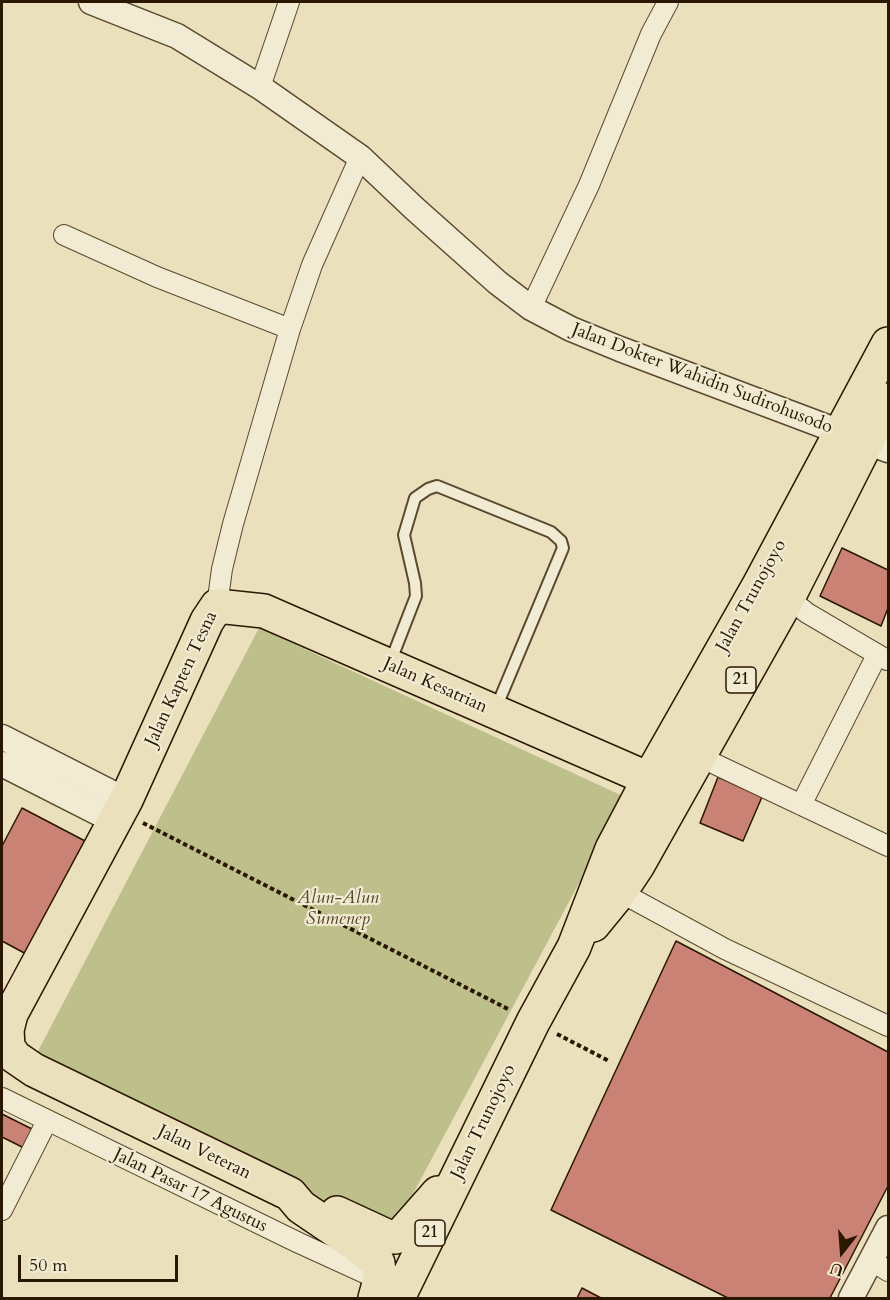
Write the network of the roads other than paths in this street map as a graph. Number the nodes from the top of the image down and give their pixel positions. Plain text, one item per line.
1 (91, 2) edge
2 (289, 2) edge
3 (668, 2) edge
4 (260, 87) junction
5 (360, 157) junction
6 (64, 235) dead end
7 (531, 308) junction
8 (290, 329) junction
9 (888, 344) edge
10 (888, 400) edge
11 (866, 442) edge
12 (788, 598) junction
13 (217, 606) junction
14 (883, 658) edge
15 (389, 666) junction
16 (495, 712) junction
17 (2, 737) edge
18 (698, 756) junction
19 (2, 764) edge
20 (649, 779) junction
21 (801, 804) junction
22 (120, 810) junction
23 (888, 846) edge
24 (620, 892) junction
25 (574, 947) junction
26 (888, 1026) edge
27 (5, 1053) edge
28 (2, 1098) edge
29 (47, 1121) junction
30 (462, 1167) junction
31 (290, 1194) junction
32 (2, 1210) edge
33 (888, 1228) edge
34 (880, 1265) edge
35 (384, 1292) edge
36 (851, 1299) edge

1 - 4 street, Jalan Dokter Wahidin Sudirohusodo
2 - 4 street
3 - 7 street
4 - 5 street, Jalan Dokter Wahidin Sudirohusodo
5 - 7 street, Jalan Dokter Wahidin Sudirohusodo
5 - 8 street, Jalan Kapten Tesna
6 - 8 street
7 - 11 street, Jalan Dokter Wahidin Sudirohusodo
8 - 13 street, Jalan Kapten Tesna
9 - 11 highway, Jalan Trunojoyo / 21
10 - 11 highway, Jalan Trunojoyo / 21
11 - 12 highway, Jalan Trunojoyo / 21
11 - 20 highway, Jalan Trunojoyo / 21
12 - 14 street
12 - 18 highway, Jalan Trunojoyo / 21
13 - 15 highway, Jalan Kesatrian
13 - 22 highway, Jalan Kapten Tesna
14 - 21 street
15 - 16 highway, Jalan Kesatrian
15 - 16 lane
16 - 20 highway, Jalan Kesatrian
17 - 22 street
18 - 21 street
18 - 24 highway, Jalan Trunojoyo / 21
19 - 22 street
20 - 25 highway, Jalan Trunojoyo / 21
21 - 23 street
22 - 27 highway, Jalan Kapten Tesna
24 - 25 highway, Jalan Trunojoyo / 21
24 - 26 street
25 - 30 highway, Jalan Trunojoyo / 21
27 - 31 highway, Jalan Veteran
28 - 29 street, Jalan Pasar 17 Agustus
29 - 32 street
29 - 35 street, Jalan Pasar 17 Agustus
30 - 31 highway
30 - 35 highway, Jalan Trunojoyo / 21
31 - 35 highway, Jalan Veteran
33 - 34 street
34 - 36 street

